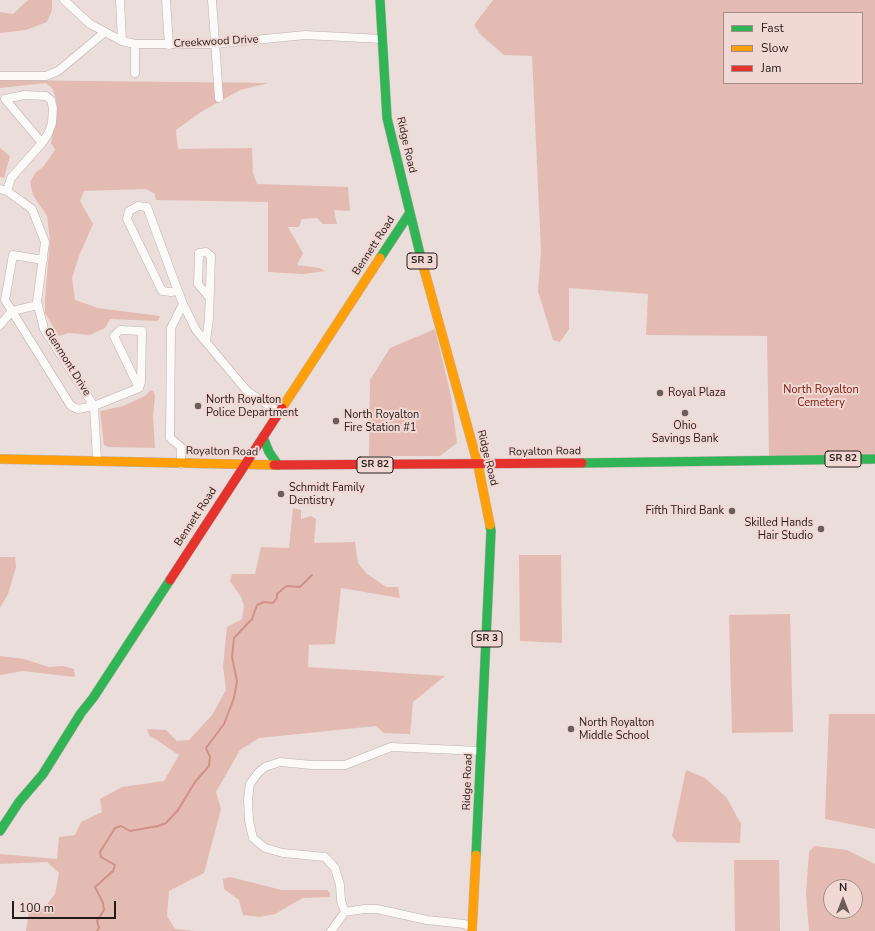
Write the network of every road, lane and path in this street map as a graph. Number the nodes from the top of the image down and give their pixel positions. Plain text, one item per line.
1 (64, 0) edge
2 (120, 0) edge
3 (166, 0) edge
4 (212, 0) edge
5 (380, 0) edge
6 (105, 32) junction
7 (382, 39) junction
8 (122, 41) junction
9 (135, 44) junction
10 (214, 44) junction
11 (169, 45) junction
12 (135, 73) dead end
13 (0, 76) edge
14 (219, 98) dead end
15 (42, 143) junction
16 (4, 190) edge
17 (409, 214) junction
18 (42, 260) junction
19 (178, 291) junction
20 (209, 297) junction
21 (38, 304) junction
22 (183, 304) junction
23 (12, 311) junction
24 (0, 325) edge
25 (206, 341) junction
26 (139, 388) junction
27 (94, 406) junction
28 (280, 413) junction
29 (264, 437) junction
30 (0, 459) edge
31 (875, 459) edge
32 (97, 460) junction
33 (181, 464) junction
34 (244, 465) junction
35 (278, 465) junction
36 (478, 466) junction
37 (481, 751) junction
38 (0, 831) edge
39 (345, 912) junction
40 (472, 929) edge
41 (331, 931) edge

1 - 6 street, Creekwood Drive
2 - 8 street
3 - 11 street
4 - 10 street
5 - 7 main road, Ridge Road / SR 3
6 - 8 street, Creekwood Drive
6 - 13 street
7 - 10 street, Creekwood Drive
7 - 17 main road, Ridge Road / SR 3
8 - 9 street, Creekwood Drive
9 - 11 street, Creekwood Drive
9 - 12 street
10 - 11 street, Creekwood Drive
10 - 14 street
15 - 15 street
15 - 16 street
16 - 18 street, Glenmont Drive
17 - 28 main road, Bennett Road
17 - 36 main road, Ridge Road / SR 3
18 - 21 street, Glenmont Drive
18 - 23 street
19 - 19 street
19 - 22 street
20 - 20 street
20 - 25 street
21 - 23 street
21 - 27 street, Glenmont Drive
22 - 25 street
22 - 33 street
23 - 24 street
23 - 27 street
25 - 28 street
26 - 26 street
26 - 27 street
27 - 32 street, Glenmont Drive
28 - 29 main road, Bennett Road
29 - 34 main road, Bennett Road
29 - 35 main road
30 - 32 main road, Royalton Road / SR 82
31 - 36 main road, Royalton Road / SR 82
32 - 33 main road, Royalton Road / SR 82
33 - 34 main road, Royalton Road / SR 82
34 - 35 main road, Royalton Road / SR 82
34 - 38 main road, Bennett Road
35 - 36 main road, Royalton Road / SR 82
36 - 37 main road, Ridge Road / SR 3
37 - 39 street
37 - 40 main road, Ridge Road / SR 3
39 - 40 street
39 - 41 street

